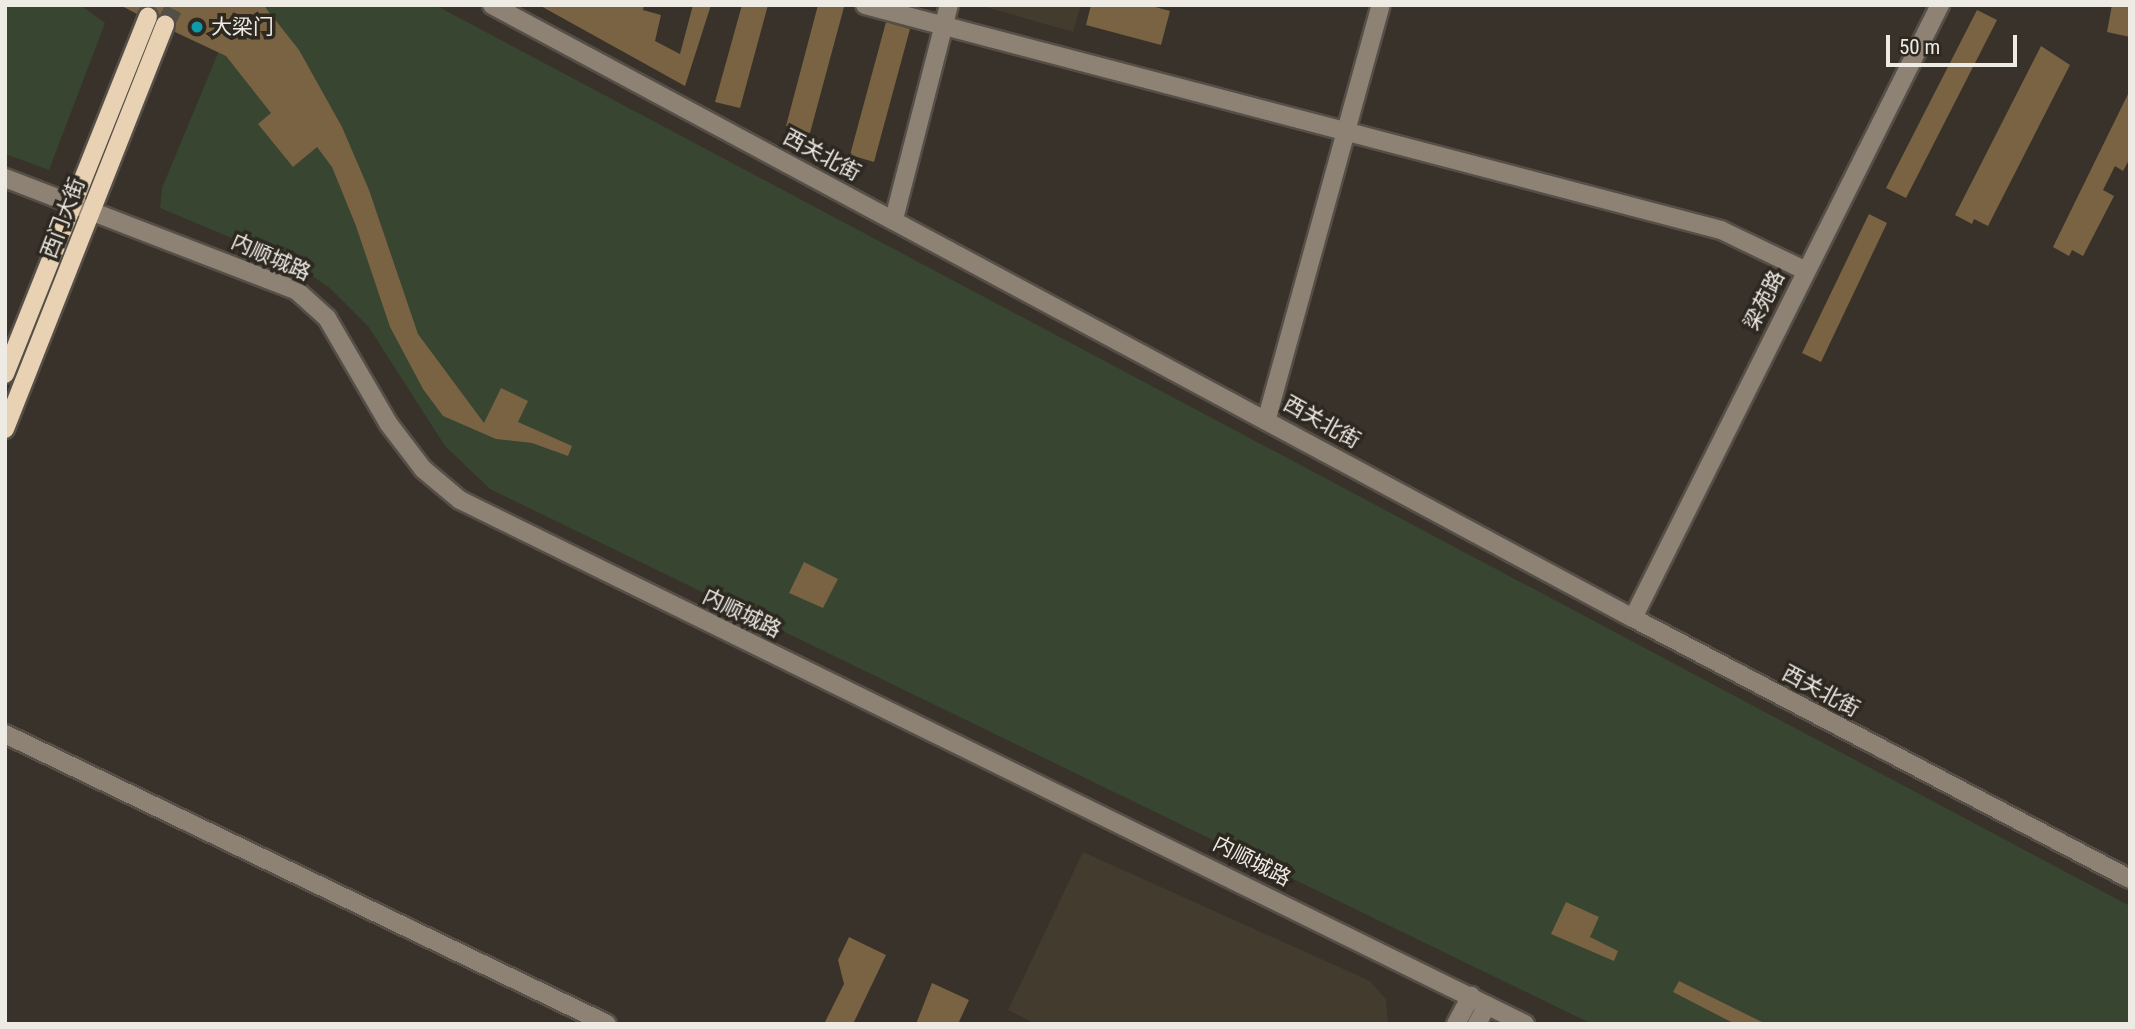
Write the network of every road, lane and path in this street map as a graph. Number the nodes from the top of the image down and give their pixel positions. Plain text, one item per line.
1 (492, 5) edge
2 (865, 5) edge
3 (949, 5) edge
4 (1381, 5) edge
5 (1940, 5) edge
6 (148, 17) tunnel mouth
7 (165, 25) tunnel mouth
8 (943, 27) junction
9 (1346, 130) junction
10 (5, 178) edge
11 (72, 203) junction
12 (90, 210) junction
13 (894, 219) junction
14 (1804, 270) junction
15 (5, 374) edge
16 (1267, 418) junction
17 (5, 429) edge
18 (1633, 618) junction
19 (5, 734) edge
20 (2130, 879) edge
21 (1479, 1001) junction
22 (607, 1024) edge
23 (1456, 1024) edge
24 (1477, 1024) edge
25 (1525, 1024) edge

1 - 13 street, 西关北街
2 - 8 street
3 - 8 street
4 - 9 street
5 - 14 street, 梁苑路
6 - 11 main road, 西门大街
7 - 12 main road, 西门大街
8 - 9 street
8 - 13 street
9 - 14 street
9 - 16 street
10 - 11 street, 内顺城路
11 - 12 street, 内顺城路
11 - 15 main road, 西门大街
12 - 17 main road, 西门大街
12 - 21 street, 内顺城路
13 - 16 street, 西关北街
14 - 18 street, 梁苑路
16 - 18 street, 西关北街
18 - 20 street, 西关北街
19 - 22 street
21 - 23 street
21 - 24 street
21 - 25 street, 内顺城路

